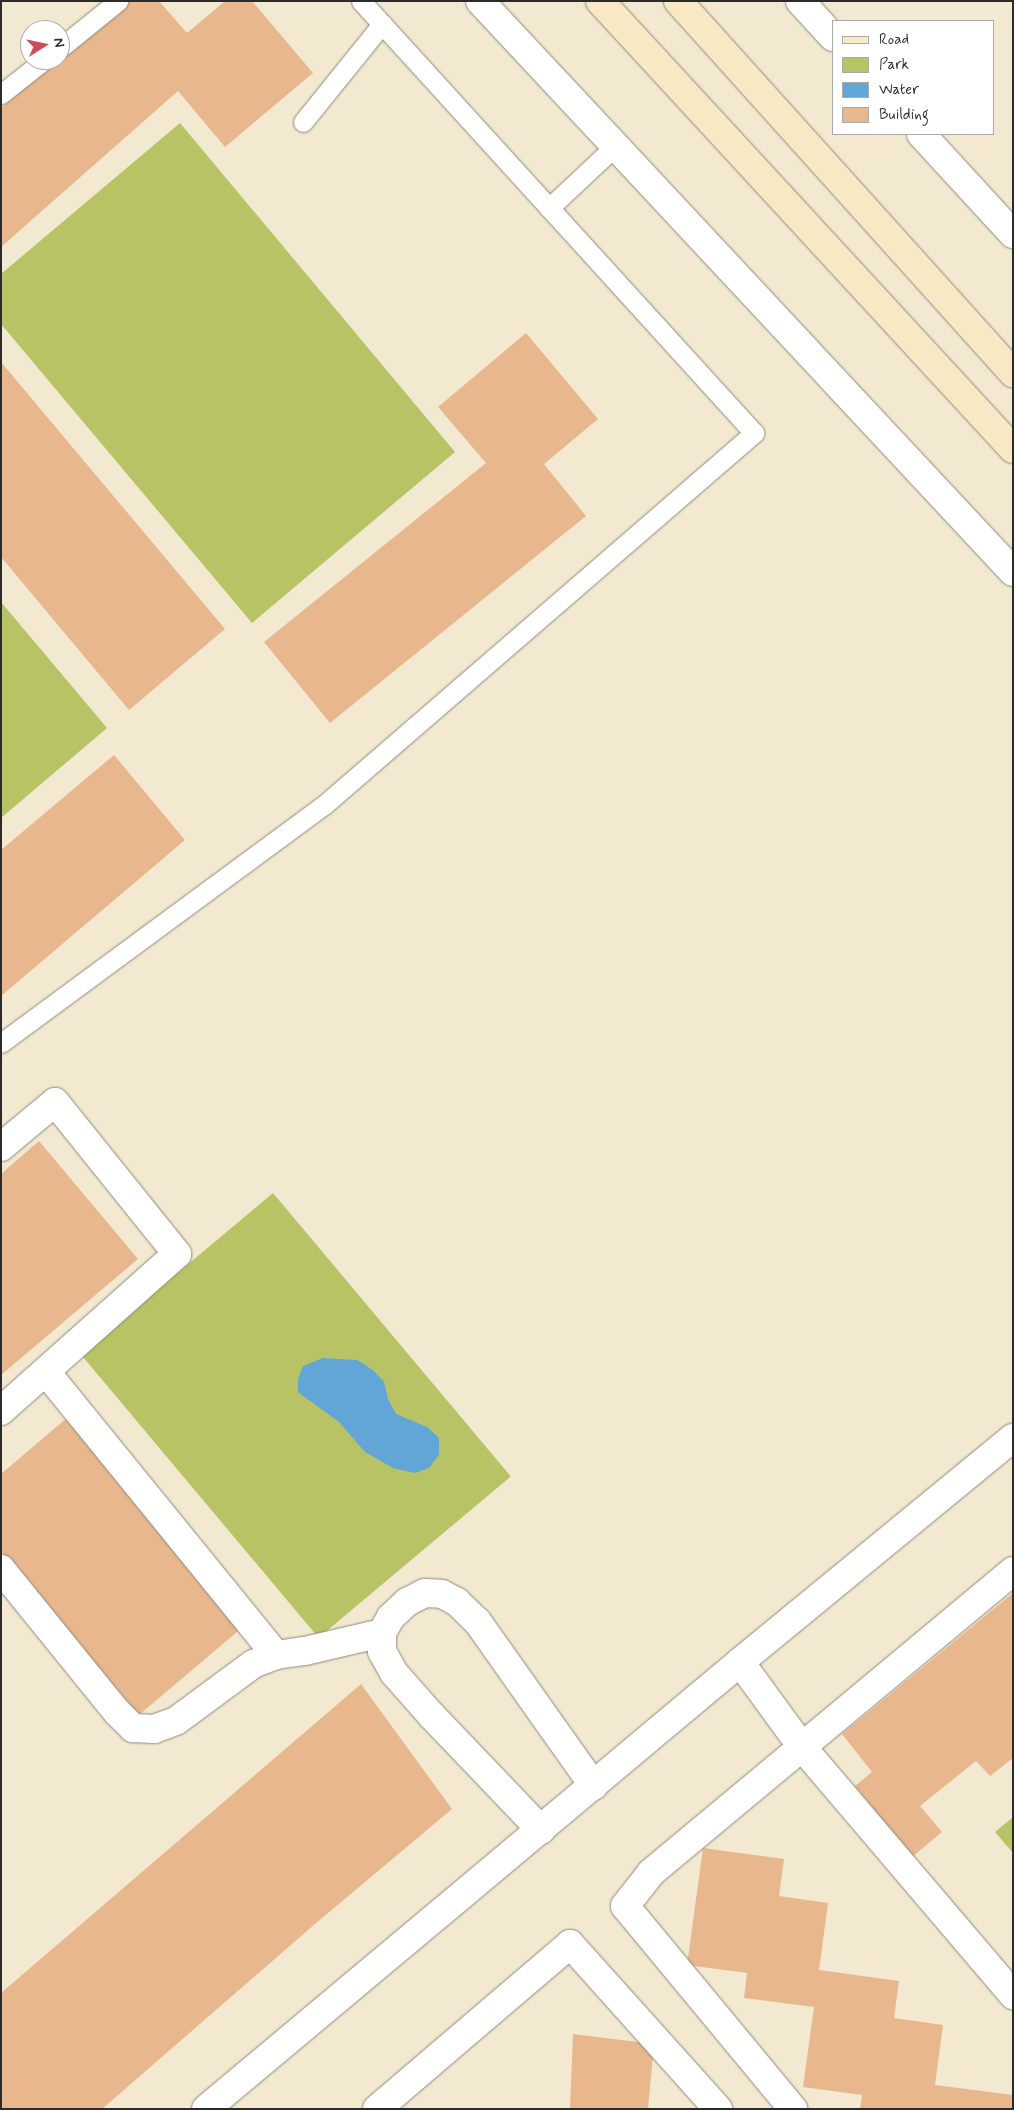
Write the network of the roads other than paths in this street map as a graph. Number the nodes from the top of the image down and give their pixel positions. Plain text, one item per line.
1 (118, 1) edge
2 (361, 1) edge
3 (480, 1) edge
4 (600, 1) edge
5 (678, 1) edge
6 (800, 1) edge
7 (382, 24) junction
8 (832, 36) edge
9 (70, 40) edge
10 (31, 70) edge
11 (1, 94) edge
12 (303, 122) dead end
13 (922, 135) edge
14 (616, 146) junction
15 (550, 208) junction
16 (1013, 234) edge
17 (1013, 373) edge
18 (1013, 449) edge
19 (1013, 572) edge
20 (1, 1043) edge
21 (1, 1147) edge
22 (46, 1372) junction
23 (1, 1411) edge
24 (1013, 1438) edge
25 (1, 1569) edge
26 (1013, 1571) edge
27 (382, 1632) junction
28 (276, 1655) junction
29 (740, 1662) junction
30 (802, 1747) junction
31 (594, 1786) junction
32 (541, 1830) junction
33 (1013, 1995) edge
34 (206, 2109) edge
35 (377, 2109) edge
36 (718, 2109) edge
37 (793, 2109) edge

1 - 9 lane
2 - 7 lane
3 - 14 street
4 - 18 street
5 - 17 street
6 - 8 street
7 - 12 lane
7 - 15 lane
10 - 11 lane
13 - 16 street
14 - 15 lane
14 - 19 street
15 - 20 lane
21 - 22 street
22 - 23 street
22 - 28 street
24 - 29 street
25 - 28 street
26 - 30 street
27 - 28 street
27 - 31 street
27 - 32 street
29 - 30 street
29 - 31 street
30 - 33 street
30 - 37 street
31 - 32 street
32 - 34 street
35 - 36 street

